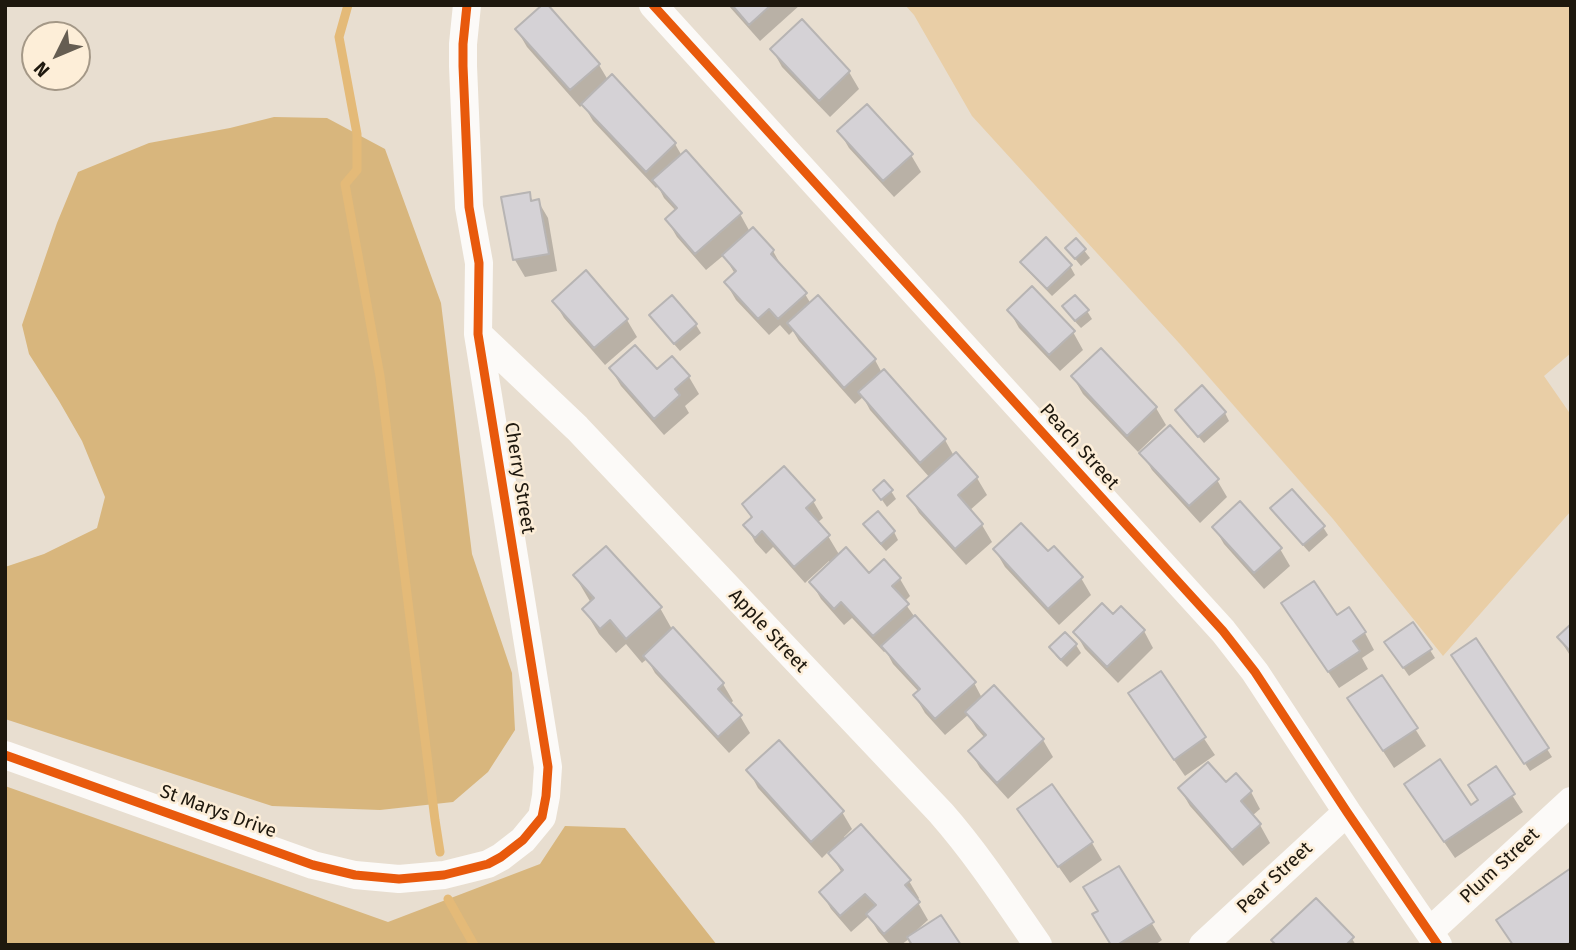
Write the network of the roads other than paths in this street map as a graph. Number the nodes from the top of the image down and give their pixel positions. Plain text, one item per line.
1 (467, 5) edge
2 (653, 5) edge
3 (478, 334) junction
4 (5, 755) edge
5 (1571, 801) edge
6 (1347, 812) junction
7 (423, 877) joint
8 (1433, 938) edge
9 (1038, 945) edge
10 (1203, 945) edge

1 - 3 street, Cherry Street
2 - 6 street, Peach Street
3 - 7 street, Cherry Street
3 - 9 street, Apple Street
4 - 7 street, St Marys Drive
5 - 8 street, Plum Street
6 - 8 street, Peach Street
6 - 10 street, Pear Street

